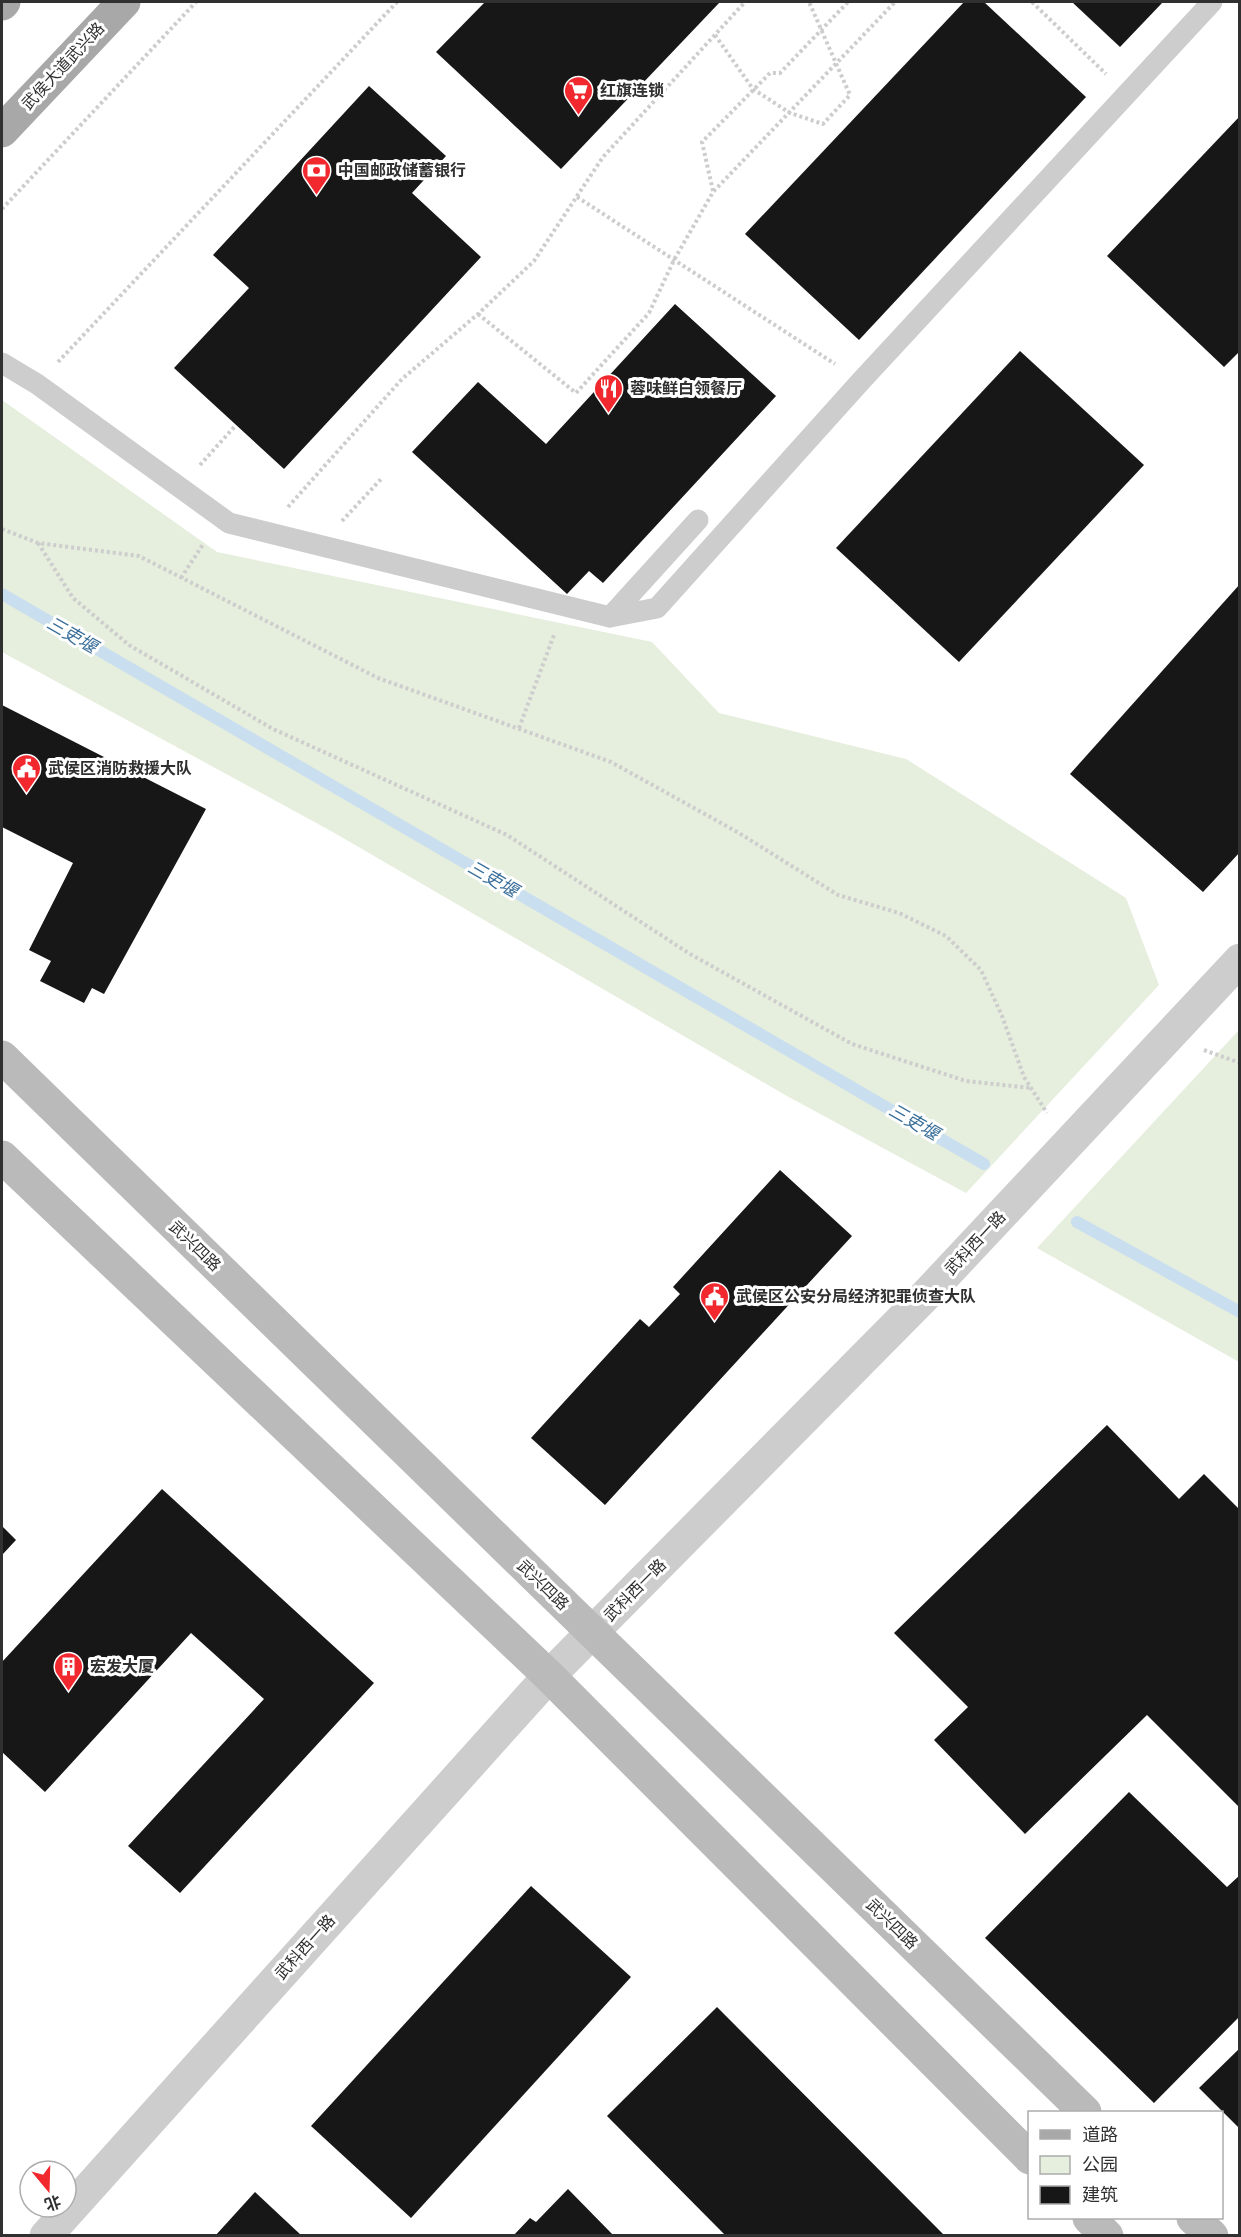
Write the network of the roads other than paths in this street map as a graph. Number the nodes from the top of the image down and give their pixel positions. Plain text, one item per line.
1 (124, 2) edge
2 (1212, 2) edge
3 (2, 131) edge
4 (2, 363) edge
5 (698, 520) dead end
6 (610, 617) junction
7 (1239, 960) edge
8 (2, 1057) edge
9 (2, 1157) edge
10 (592, 1633) junction
11 (549, 1676) junction
12 (1084, 2111) edge
13 (1028, 2157) edge
14 (1091, 2219) edge
15 (1195, 2219) edge
16 (46, 2235) edge
17 (1107, 2235) edge
18 (1212, 2235) edge

1 - 3 main road, 武侯大道武兴路
2 - 6 lane
4 - 6 lane
5 - 6 lane
7 - 10 street, 武科西一路
8 - 10 main road, 武兴四路
9 - 11 main road
10 - 11 street, 武科西一路
10 - 12 main road, 武兴四路
11 - 13 main road
11 - 16 street, 武科西一路
14 - 17 main road
15 - 18 main road

